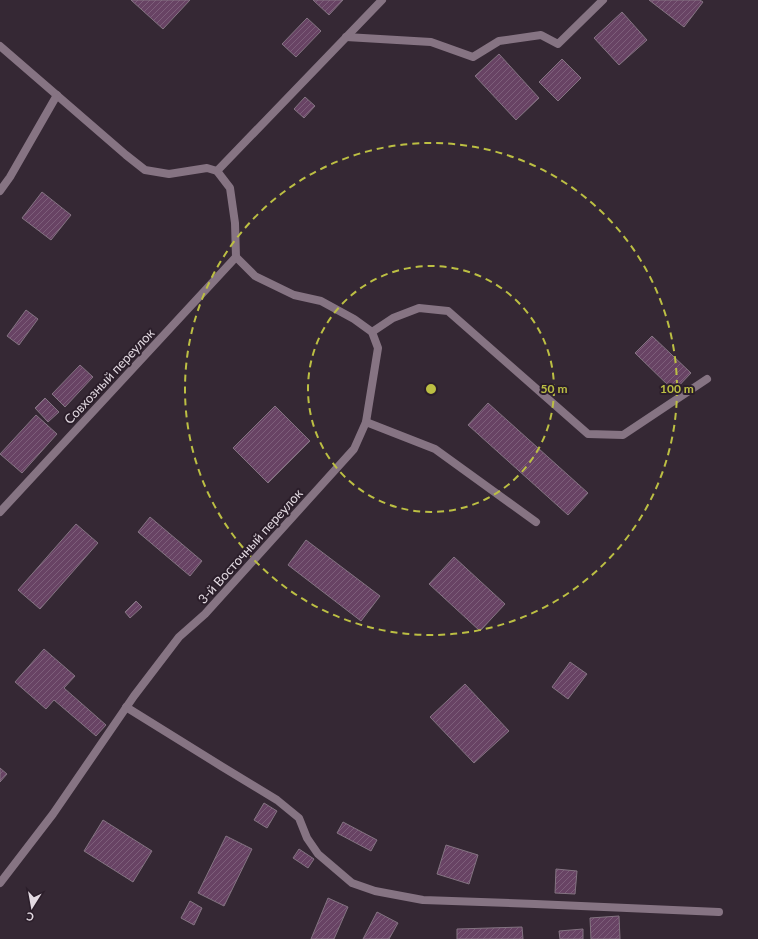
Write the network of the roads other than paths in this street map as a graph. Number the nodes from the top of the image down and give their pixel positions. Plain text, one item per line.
1 (382, 0) edge
2 (603, 0) edge
3 (346, 37) junction
4 (0, 46) edge
5 (57, 95) junction
6 (217, 171) junction
7 (0, 191) edge
8 (236, 257) junction
9 (372, 332) junction
10 (707, 379) dead end
11 (366, 422) junction
12 (0, 512) edge
13 (536, 522) dead end
14 (126, 707) junction
15 (0, 883) edge
16 (720, 912) dead end

1 - 3 street
2 - 3 street
3 - 6 street
4 - 5 street
5 - 6 street
5 - 7 street
6 - 8 street
8 - 9 street
8 - 12 street, Совхозный переулок
9 - 10 street
9 - 11 street, 3-й Восточный переулок
11 - 13 street
11 - 14 street, 3-й Восточный переулок
14 - 15 street, 3-й Восточный переулок
14 - 16 street

